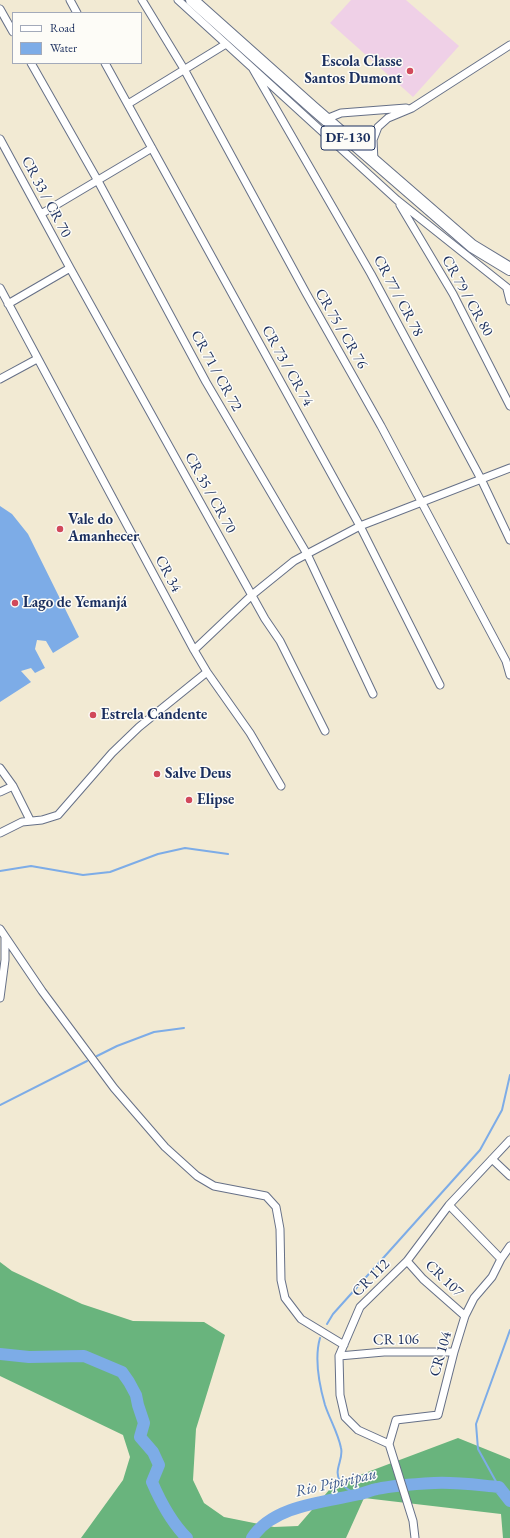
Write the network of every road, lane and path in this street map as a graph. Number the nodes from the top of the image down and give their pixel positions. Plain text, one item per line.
1 (70, 0) edge
2 (142, 0) edge
3 (178, 0) edge
4 (192, 0) edge
5 (0, 9) edge
6 (76, 12) edge
7 (12, 30) edge
8 (226, 44) junction
9 (510, 45) edge
10 (32, 64) edge
11 (106, 64) edge
12 (184, 69) junction
13 (253, 69) junction
14 (128, 104) junction
15 (412, 108) junction
16 (326, 119) junction
17 (0, 139) edge
18 (152, 148) junction
19 (374, 161) junction
20 (98, 181) junction
21 (397, 200) junction
22 (41, 214) junction
23 (428, 225) junction
24 (418, 235) junction
25 (70, 268) junction
26 (510, 269) edge
27 (0, 288) edge
28 (508, 290) edge
29 (510, 301) edge
30 (8, 304) junction
31 (37, 358) junction
32 (0, 379) edge
33 (510, 406) edge
34 (510, 468) edge
35 (480, 480) junction
36 (422, 503) junction
37 (360, 526) junction
38 (510, 540) edge
39 (307, 554) junction
40 (252, 595) junction
41 (194, 650) junction
42 (208, 672) junction
43 (510, 675) edge
44 (440, 685) dead end
45 (373, 694) dead end
46 (325, 731) dead end
47 (0, 768) edge
48 (13, 786) junction
49 (281, 786) dead end
50 (0, 792) edge
51 (30, 820) junction
52 (0, 833) edge
53 (0, 929) edge
54 (5, 936) junction
55 (0, 998) edge
56 (510, 1140) edge
57 (492, 1159) junction
58 (510, 1176) edge
59 (449, 1206) junction
60 (510, 1246) edge
61 (501, 1259) junction
62 (407, 1261) junction
63 (465, 1316) junction
64 (344, 1345) junction
65 (454, 1352) junction
66 (339, 1356) junction
67 (390, 1444) junction
68 (415, 1538) edge

1 - 6 street
2 - 12 street, CR 75 / CR 76
3 - 8 street
4 - 16 main road, DF-130
5 - 7 street
8 - 12 street
8 - 13 street
9 - 15 street
10 - 20 street, CR 71 / CR 72
11 - 14 street, CR 73 / CR 74
12 - 14 street
12 - 36 street, CR 75 / CR 76
13 - 21 street
13 - 35 street, CR 77 / CR 78
14 - 18 street, CR 73 / CR 74
15 - 16 street
15 - 19 street
16 - 19 main road, DF-130
17 - 22 street, CR 33 / CR 70
18 - 20 street
18 - 37 street, CR 73 / CR 74
19 - 26 main road, DF-130
20 - 22 street
20 - 39 street, CR 71 / CR 72
21 - 23 street
21 - 24 street, CR 79 / CR 80
22 - 25 street, CR 33 / CR 70
23 - 24 street
23 - 28 street
24 - 33 street, CR 79 / CR 80
25 - 30 street
25 - 40 street, CR 35 / CR 70
27 - 30 street, CR 34
28 - 29 street
30 - 31 street, CR 34
31 - 32 street
31 - 41 street, CR 34
34 - 35 street
35 - 36 street
35 - 38 street, CR 77 / CR 78
36 - 37 street
36 - 43 street, CR 75 / CR 76
37 - 39 street
37 - 44 street, CR 73 / CR 74
39 - 40 street
39 - 45 street, CR 71 / CR 72
40 - 41 street
40 - 46 street, CR 35 / CR 70
41 - 42 street, CR 34
42 - 49 street, CR 34
42 - 51 street
47 - 48 street
48 - 50 street
48 - 51 street
51 - 52 street
53 - 54 street
54 - 55 street
54 - 64 street
56 - 57 street, CR 112
57 - 58 street
57 - 59 street, CR 112
59 - 61 street
59 - 62 street, CR 112
60 - 61 street, CR 104
61 - 63 street, CR 104
62 - 63 street, CR 107
62 - 64 street, CR 112
63 - 65 street, CR 104
64 - 66 street, CR 112
65 - 66 street, CR 106
65 - 67 street, CR 104
66 - 67 street, CR 112
67 - 68 street

